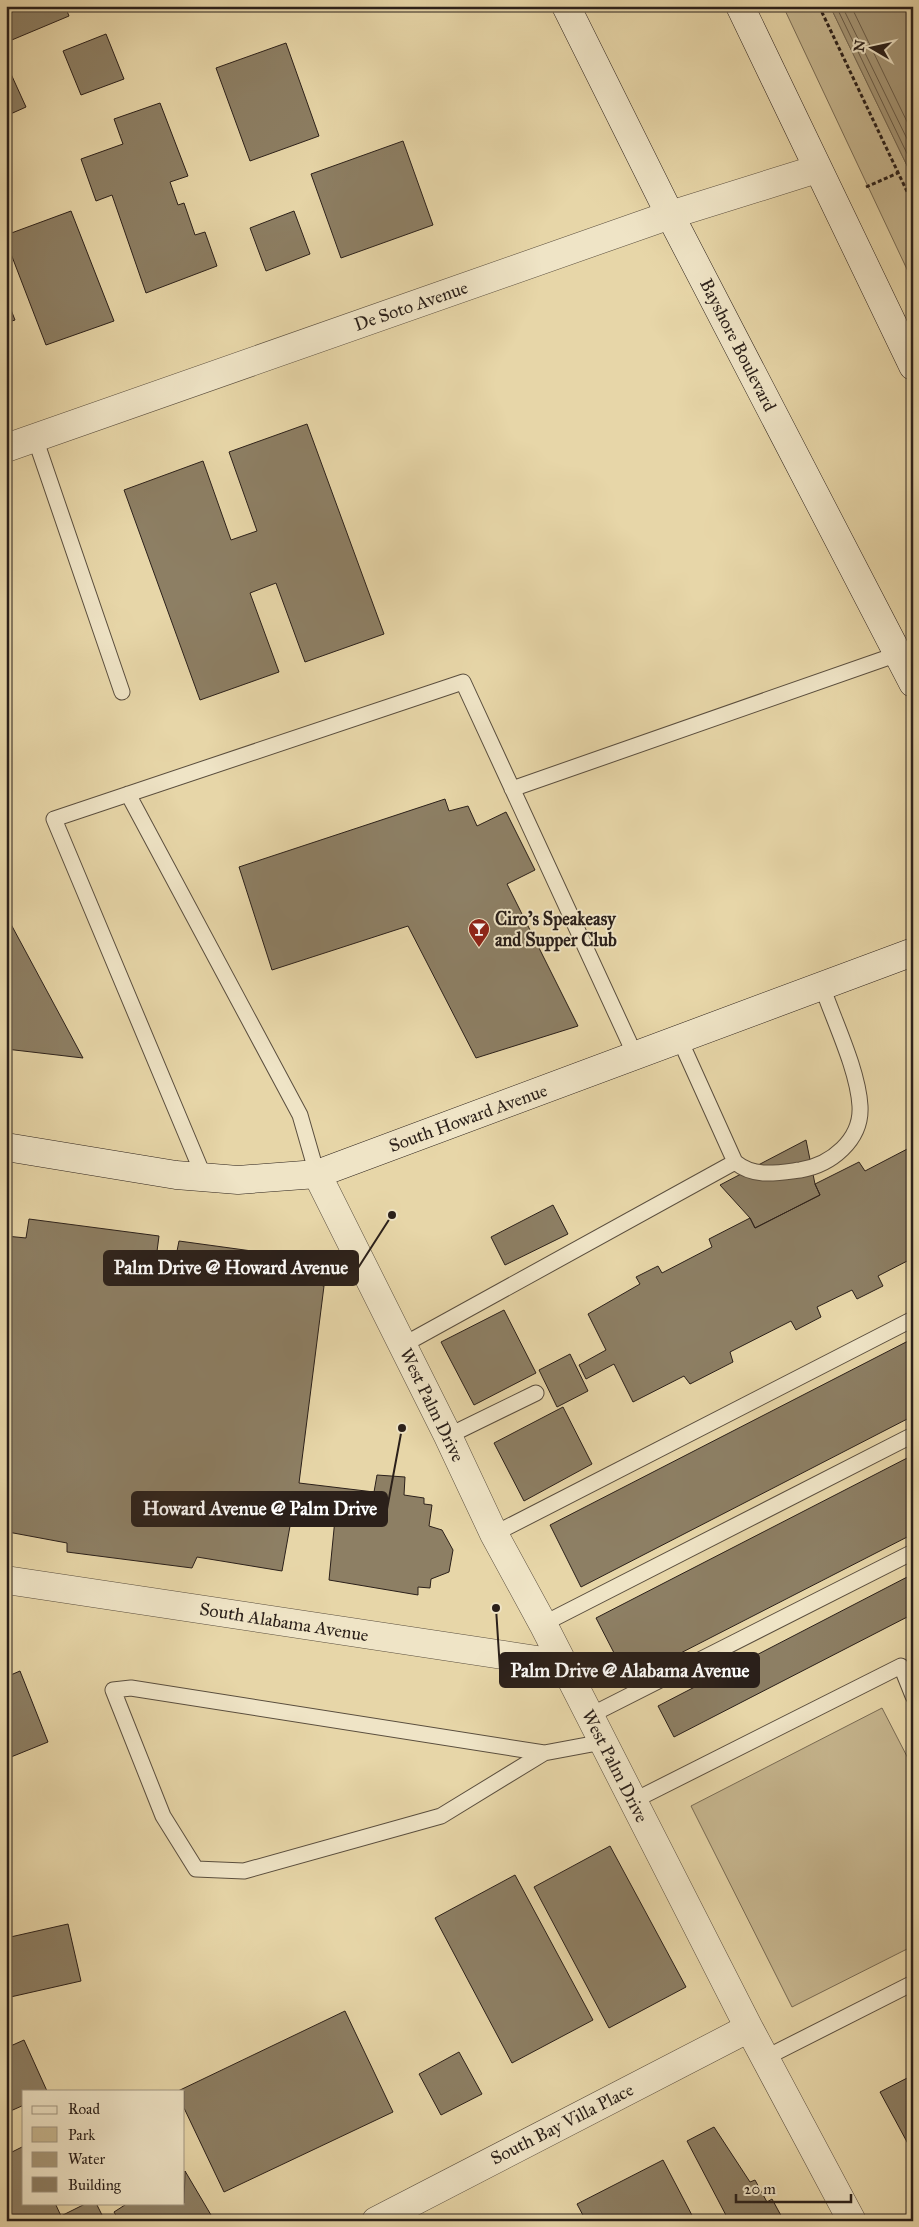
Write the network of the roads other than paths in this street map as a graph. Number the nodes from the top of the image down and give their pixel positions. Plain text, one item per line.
1 (566, 6) edge
2 (740, 6) edge
3 (818, 170) junction
4 (670, 215) junction
5 (913, 366) edge
6 (35, 438) junction
7 (6, 448) edge
8 (898, 654) junction
9 (913, 683) edge
10 (122, 692) dead end
11 (512, 789) junction
12 (128, 794) junction
13 (913, 952) edge
14 (822, 986) junction
15 (680, 1040) junction
16 (636, 1057) junction
17 (6, 1147) edge
18 (735, 1162) junction
19 (317, 1174) junction
20 (204, 1177) junction
21 (913, 1319) edge
22 (403, 1345) junction
23 (536, 1393) dead end
24 (913, 1435) edge
25 (448, 1436) junction
26 (494, 1534) junction
27 (913, 1552) edge
28 (6, 1580) edge
29 (543, 1624) junction
30 (563, 1664) junction
31 (913, 1696) edge
32 (589, 1716) junction
33 (603, 1742) junction
34 (544, 1753) junction
35 (633, 1801) junction
36 (913, 1983) edge
37 (749, 2028) junction
38 (765, 2058) junction
39 (376, 2221) edge
40 (852, 2221) edge

1 - 4 street, Bayshore Boulevard
2 - 3 street
3 - 4 street, De Soto Avenue
3 - 5 street
4 - 6 street, De Soto Avenue
4 - 8 street, Bayshore Boulevard
6 - 7 street, De Soto Avenue
6 - 10 lane
8 - 9 street, Bayshore Boulevard
8 - 11 lane
11 - 12 lane
11 - 16 lane
12 - 19 lane
12 - 20 lane
13 - 14 street, South Howard Avenue
14 - 15 street, South Howard Avenue
14 - 18 lane
15 - 16 street, South Howard Avenue
15 - 18 lane
16 - 19 street, South Howard Avenue
17 - 20 street, South Howard Avenue
18 - 22 lane
19 - 20 street, South Howard Avenue
19 - 22 street, West Palm Drive
21 - 26 lane
22 - 25 street, West Palm Drive
23 - 25 lane
24 - 29 lane
25 - 26 street, West Palm Drive
26 - 29 street, West Palm Drive
27 - 32 lane
28 - 30 street, South Alabama Avenue
29 - 30 street, West Palm Drive
30 - 32 street, West Palm Drive
31 - 35 lane
32 - 33 street, West Palm Drive
33 - 34 lane
33 - 35 street, West Palm Drive
34 - 34 lane
35 - 37 street, West Palm Drive
36 - 38 lane
37 - 38 street, West Palm Drive
37 - 39 street, South Bay Villa Place
38 - 40 street, West Palm Drive

